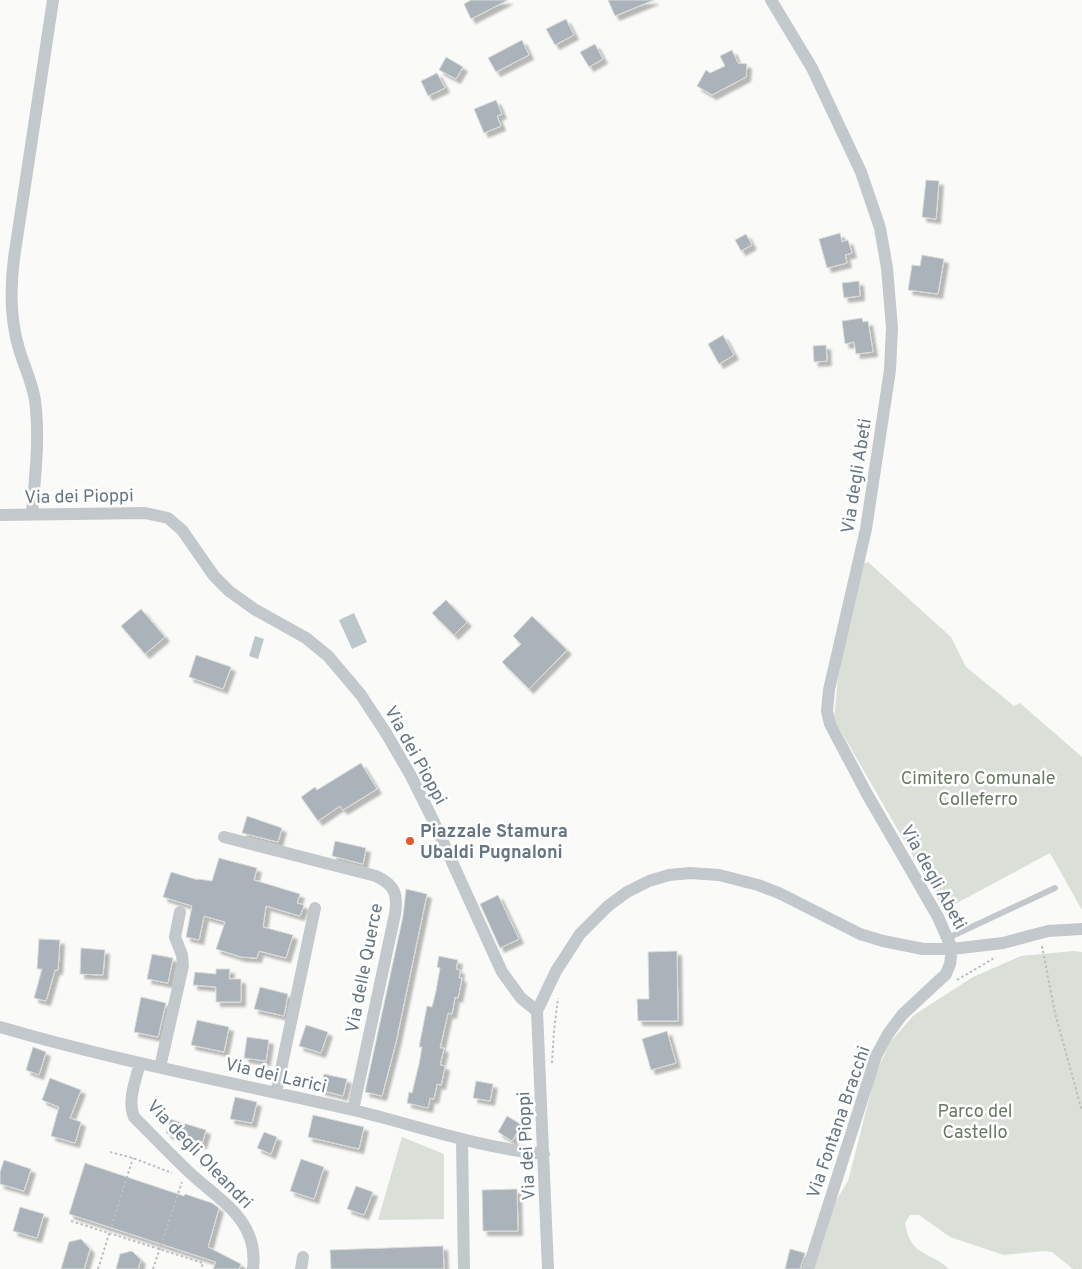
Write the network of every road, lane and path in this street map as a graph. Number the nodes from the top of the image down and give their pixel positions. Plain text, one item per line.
1 (53, 0) edge
2 (771, 0) edge
3 (32, 514) junction
4 (0, 515) edge
5 (224, 837) dead end
6 (1055, 888) dead end
7 (315, 908) dead end
8 (180, 912) dead end
9 (1082, 929) edge
10 (1040, 941) junction
11 (950, 944) junction
12 (1049, 944) dead end
13 (1001, 955) dead end
14 (954, 982) dead end
15 (558, 997) dead end
16 (538, 1011) junction
17 (0, 1028) edge
18 (140, 1063) junction
19 (160, 1067) junction
20 (552, 1071) dead end
21 (276, 1093) junction
22 (353, 1110) junction
23 (1082, 1111) edge
24 (462, 1140) junction
25 (110, 1152) dead end
26 (544, 1154) junction
27 (133, 1158) junction
28 (176, 1175) dead end
29 (184, 1175) dead end
30 (71, 1221) dead end
31 (110, 1234) junction
32 (159, 1249) junction
33 (98, 1269) edge
34 (153, 1269) edge
35 (201, 1269) edge
36 (253, 1269) edge
37 (464, 1269) edge
38 (548, 1269) edge
39 (808, 1269) edge

1 - 3 street
2 - 11 street, Via degli Abeti
3 - 4 street, Via dei Pioppi
3 - 16 street, Via dei Pioppi
5 - 22 street, Via delle Querce
6 - 11 lane
7 - 21 street
8 - 19 street
9 - 10 street
10 - 11 street
10 - 12 path
10 - 23 path
11 - 16 street
11 - 39 street, Via Fontana Bracchi
13 - 14 path
15 - 20 path
16 - 26 street, Via dei Pioppi
17 - 18 street, Via dei Larici
18 - 19 street, Via dei Larici
18 - 36 street, Via degli Oleandri
19 - 21 street, Via dei Larici
21 - 22 street, Via dei Larici
22 - 24 street, Via dei Larici
24 - 26 street, Via dei Larici
24 - 37 street
25 - 27 path
26 - 38 street, Via dei Pioppi
27 - 28 path
27 - 31 path
29 - 32 path
30 - 31 path
31 - 32 path
31 - 33 path
32 - 34 path
32 - 35 path

